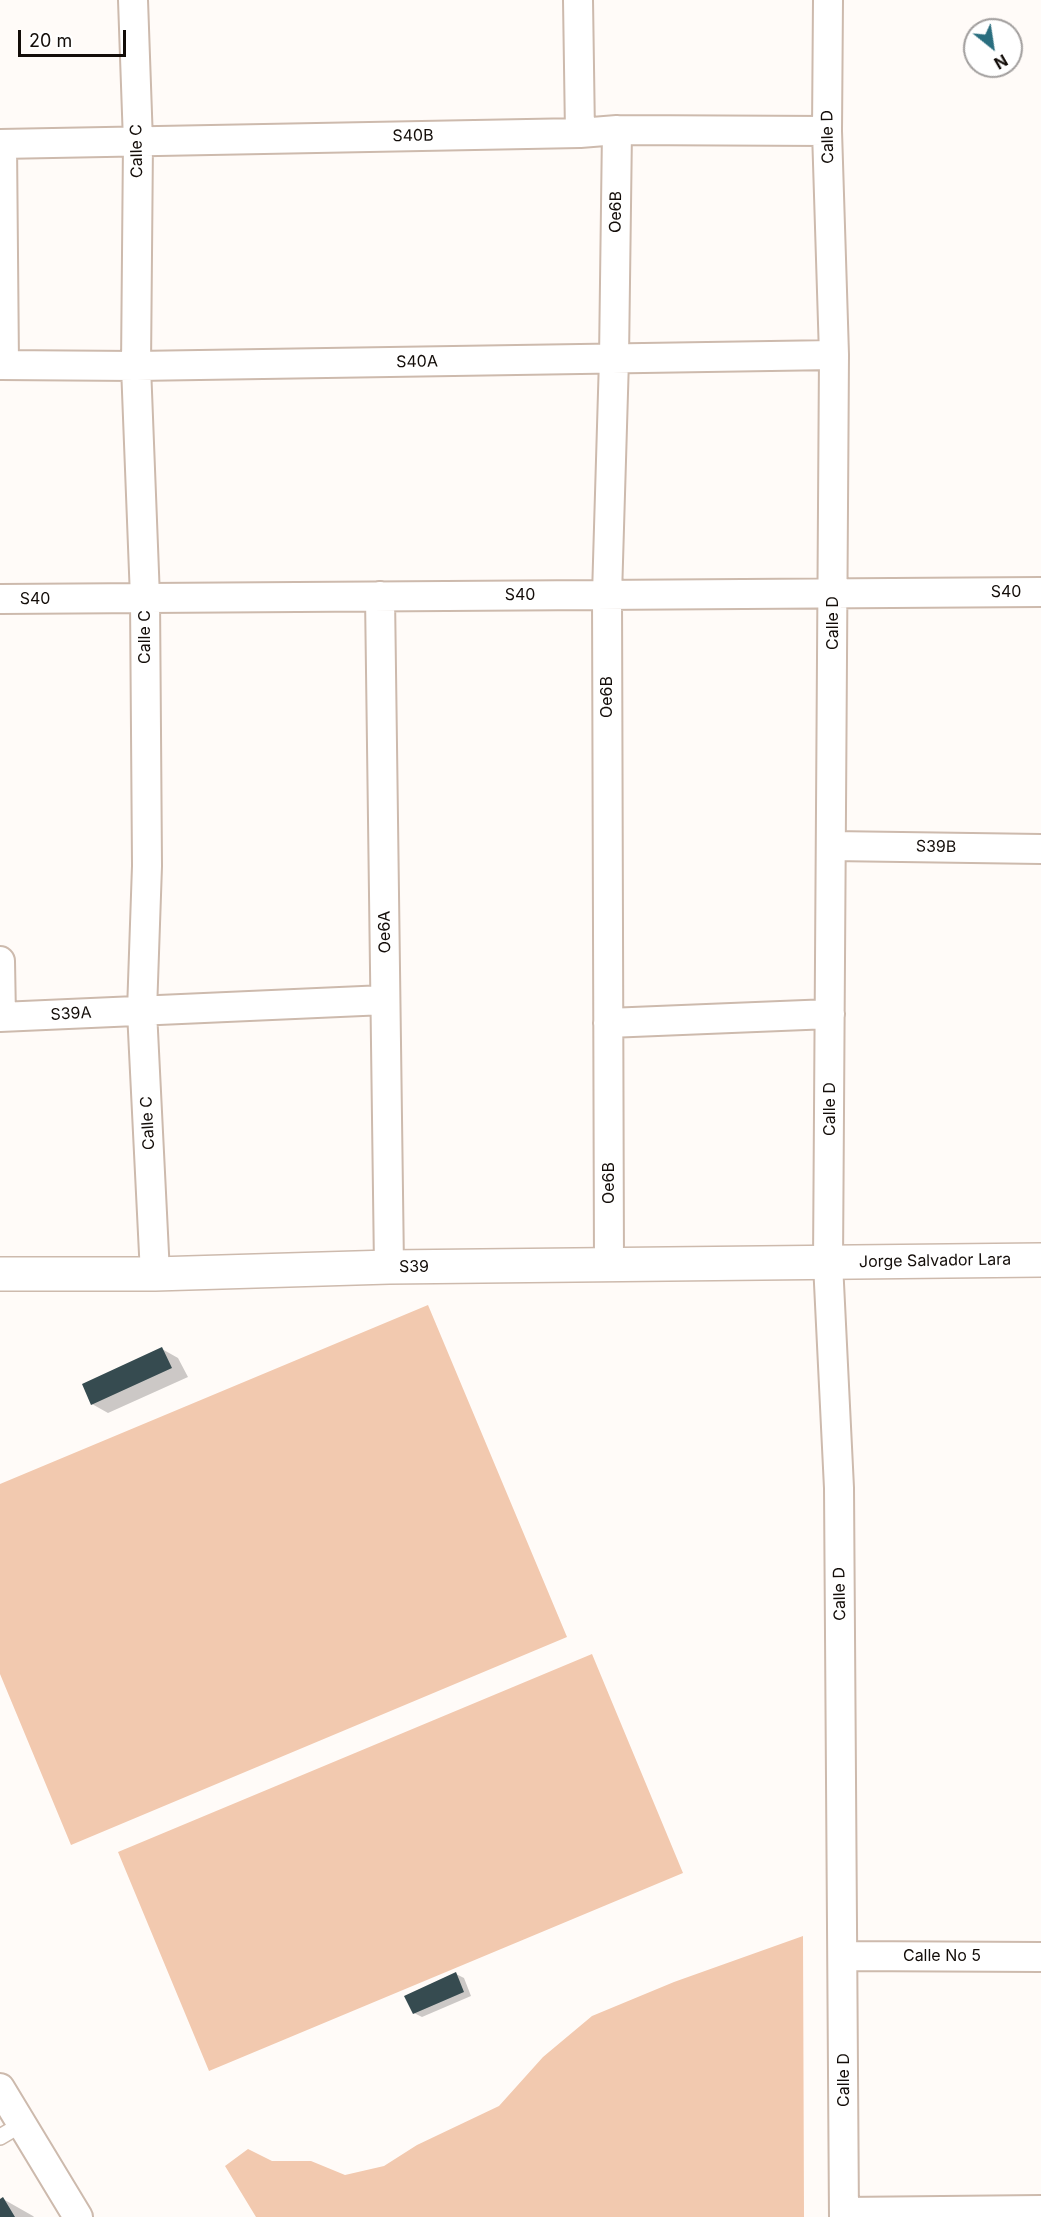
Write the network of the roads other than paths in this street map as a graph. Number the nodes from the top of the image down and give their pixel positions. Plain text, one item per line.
1 (133, 0) edge
2 (578, 0) edge
3 (828, 0) edge
4 (617, 130) junction
5 (827, 132) junction
6 (580, 133) junction
7 (138, 142) junction
8 (1, 144) edge
9 (834, 355) junction
10 (614, 359) junction
11 (2, 365) edge
12 (136, 366) junction
13 (1041, 592) edge
14 (833, 593) junction
15 (607, 594) junction
16 (380, 596) junction
17 (145, 598) junction
18 (0, 599) edge
19 (832, 846) junction
20 (1041, 849) edge
21 (0, 961) edge
22 (386, 1000) junction
23 (142, 1011) junction
24 (831, 1014) junction
25 (1, 1017) edge
26 (608, 1023) junction
27 (1041, 1260) edge
28 (828, 1263) junction
29 (609, 1265) junction
30 (389, 1267) junction
31 (0, 1274) edge
32 (155, 1274) junction
33 (843, 1956) junction
34 (1041, 1957) edge
35 (0, 2088) edge
36 (11, 2130) edge
37 (1041, 2210) edge
38 (844, 2215) edge
39 (78, 2217) edge

1 - 7 street, Calle C
2 - 6 street
3 - 5 street, Calle D
4 - 5 street, S40B
4 - 6 street, S40B
4 - 10 street, Oe6B
5 - 9 street, Calle D
6 - 7 street, S40B
7 - 8 street, S40B
7 - 12 street, Calle C
8 - 11 street
9 - 10 street, S40A
9 - 14 street, Calle D
10 - 12 street, S40A
10 - 15 street, Oe6B
11 - 12 street, S40A
12 - 17 street, Calle C
13 - 14 street, S40
14 - 15 street, S40
14 - 19 street, Calle D
15 - 16 street, S40
15 - 26 street, Oe6B
16 - 17 street, S40
16 - 22 street, Oe6A
17 - 18 street, S40
17 - 23 street, Calle C
19 - 20 street, S39B
19 - 24 street, Calle D
21 - 25 street
22 - 23 street, S39A
22 - 30 street, Oe6A
23 - 25 street, S39A
23 - 32 street, Calle C
24 - 26 street
24 - 28 street, Calle D
26 - 29 street, Oe6B
27 - 28 street, Jorge Salvador Lara
28 - 29 street, S39
28 - 33 street, Calle D
29 - 30 street, S39
30 - 32 street, S39
31 - 32 street, S39
33 - 34 street, Calle No 5
33 - 38 street, Calle D
35 - 36 street
36 - 39 street
37 - 38 street

